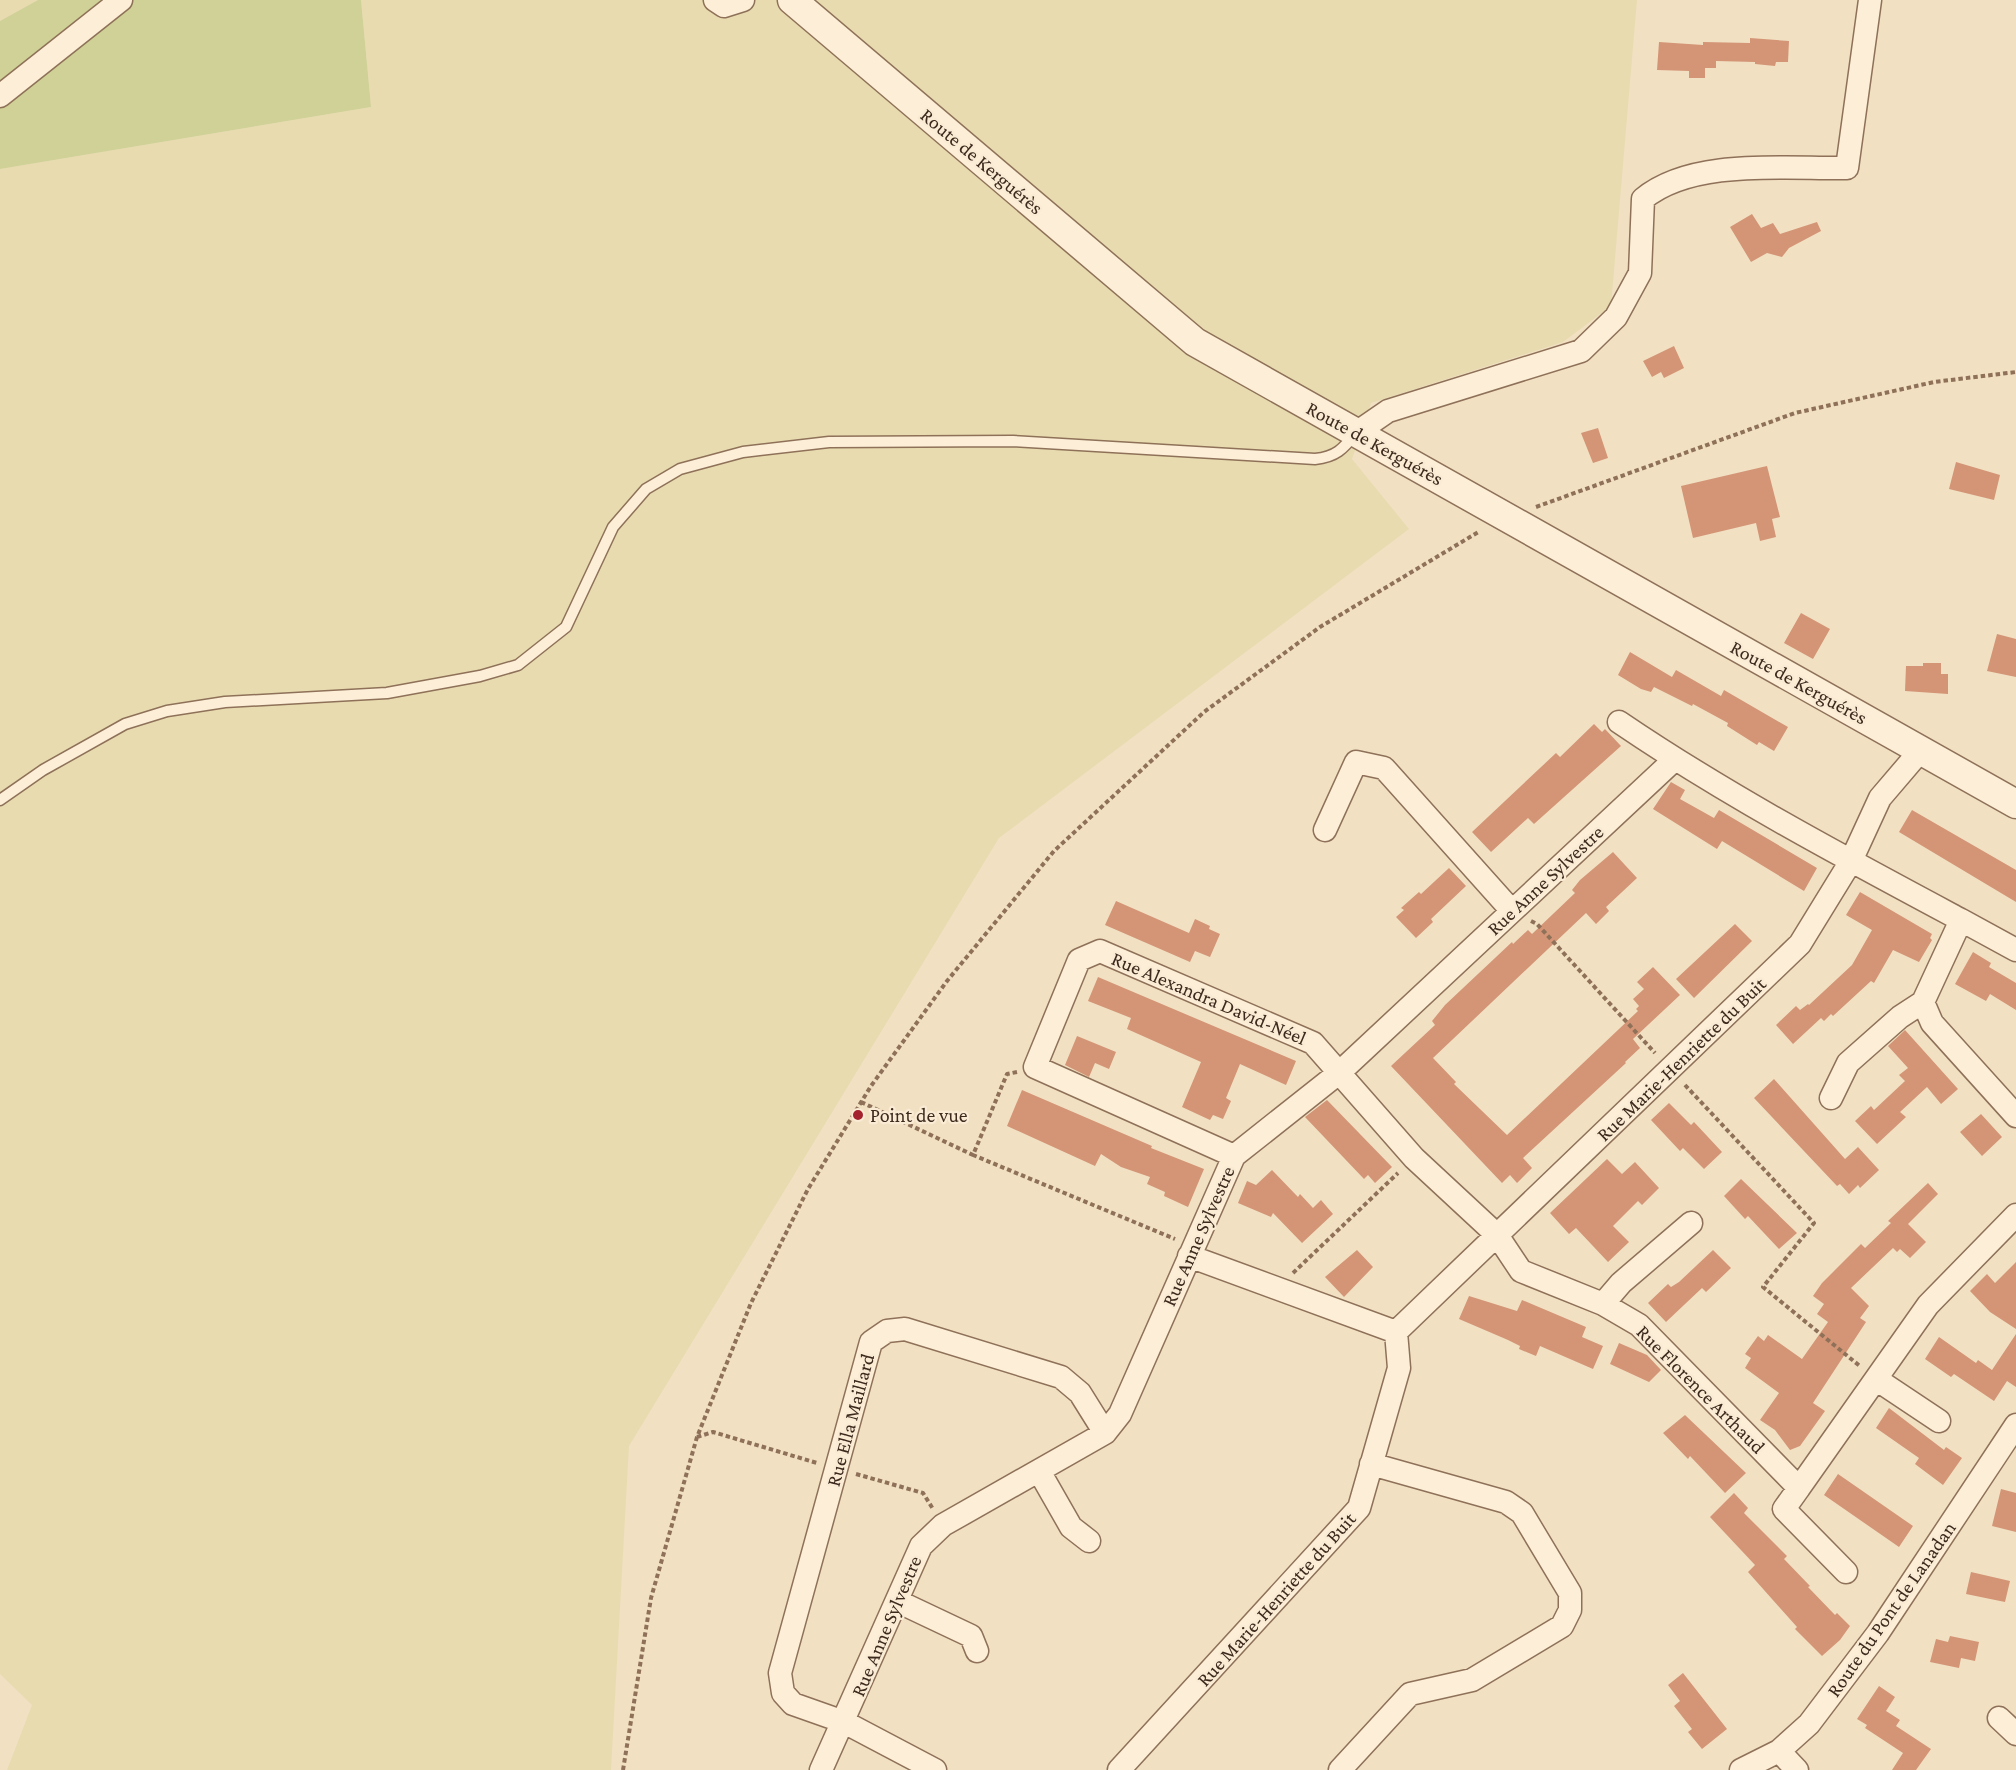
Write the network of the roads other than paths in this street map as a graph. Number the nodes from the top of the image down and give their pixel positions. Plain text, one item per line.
1 (122, 0) edge
2 (715, 0) edge
3 (743, 0) edge
4 (792, 0) edge
5 (1870, 0) edge
6 (0, 96) edge
7 (1356, 433) junction
8 (1619, 722) dead end
9 (1921, 750) junction
10 (1674, 760) junction
11 (0, 800) edge
12 (2016, 804) edge
13 (1325, 830) dead end
14 (1851, 861) junction
15 (1512, 911) junction
16 (1961, 920) junction
17 (2016, 950) edge
18 (1923, 1002) junction
19 (1340, 1072) junction
20 (1831, 1098) dead end
21 (2016, 1116) edge
22 (1234, 1156) junction
23 (2016, 1215) edge
24 (1690, 1223) dead end
25 (1497, 1235) junction
26 (1191, 1251) junction
27 (1603, 1304) junction
28 (1396, 1332) junction
29 (1876, 1379) junction
30 (1939, 1421) dead end
31 (2016, 1425) edge
32 (1105, 1433) junction
33 (1371, 1464) junction
34 (1039, 1471) junction
35 (1799, 1488) junction
36 (1089, 1541) dead end
37 (1846, 1572) dead end
38 (897, 1601) junction
39 (977, 1651) dead end
40 (1999, 1718) dead end
41 (844, 1722) junction
42 (2016, 1734) edge
43 (1779, 1750) junction
44 (821, 1770) edge
45 (935, 1770) edge
46 (1119, 1770) edge
47 (1340, 1770) edge
48 (1741, 1770) edge
49 (1797, 1770) edge

1 - 6 street
2 - 3 street
4 - 7 street, Route de Kerguérès
5 - 7 street
7 - 9 street, Route de Kerguérès
7 - 11 lane
8 - 10 street
9 - 12 street, Route de Kerguérès
9 - 14 street, Rue Marie-Henriette du Buit
10 - 14 street
10 - 15 street, Rue Anne Sylvestre
13 - 15 street
14 - 16 street
14 - 25 street, Rue Marie-Henriette du Buit
15 - 19 street, Rue Anne Sylvestre
16 - 17 street
16 - 18 street
18 - 20 street
18 - 21 street
19 - 22 street, Rue Anne Sylvestre
19 - 22 street, Rue Alexandra David-Néel
19 - 25 street, Rue Florence Arthaud
22 - 26 street, Rue Anne Sylvestre
23 - 29 street
24 - 27 street
25 - 27 street, Rue Florence Arthaud
25 - 28 street, Rue Marie-Henriette du Buit
26 - 28 street
26 - 32 street, Rue Anne Sylvestre
27 - 35 street, Rue Florence Arthaud
28 - 33 street, Rue Marie-Henriette du Buit
29 - 30 street
29 - 35 street
31 - 43 street, Route du Pont de Lanadan
32 - 34 street, Rue Anne Sylvestre
32 - 41 street, Rue Ella Maillard
33 - 46 street, Rue Marie-Henriette du Buit
33 - 47 street
34 - 36 street
34 - 38 street, Rue Anne Sylvestre
35 - 37 street
38 - 39 street
38 - 41 street, Rue Anne Sylvestre
40 - 42 street
41 - 44 street, Rue Anne Sylvestre
41 - 45 street, Rue Ella Maillard
43 - 48 street, Route du Pont de Lanadan
43 - 49 street

